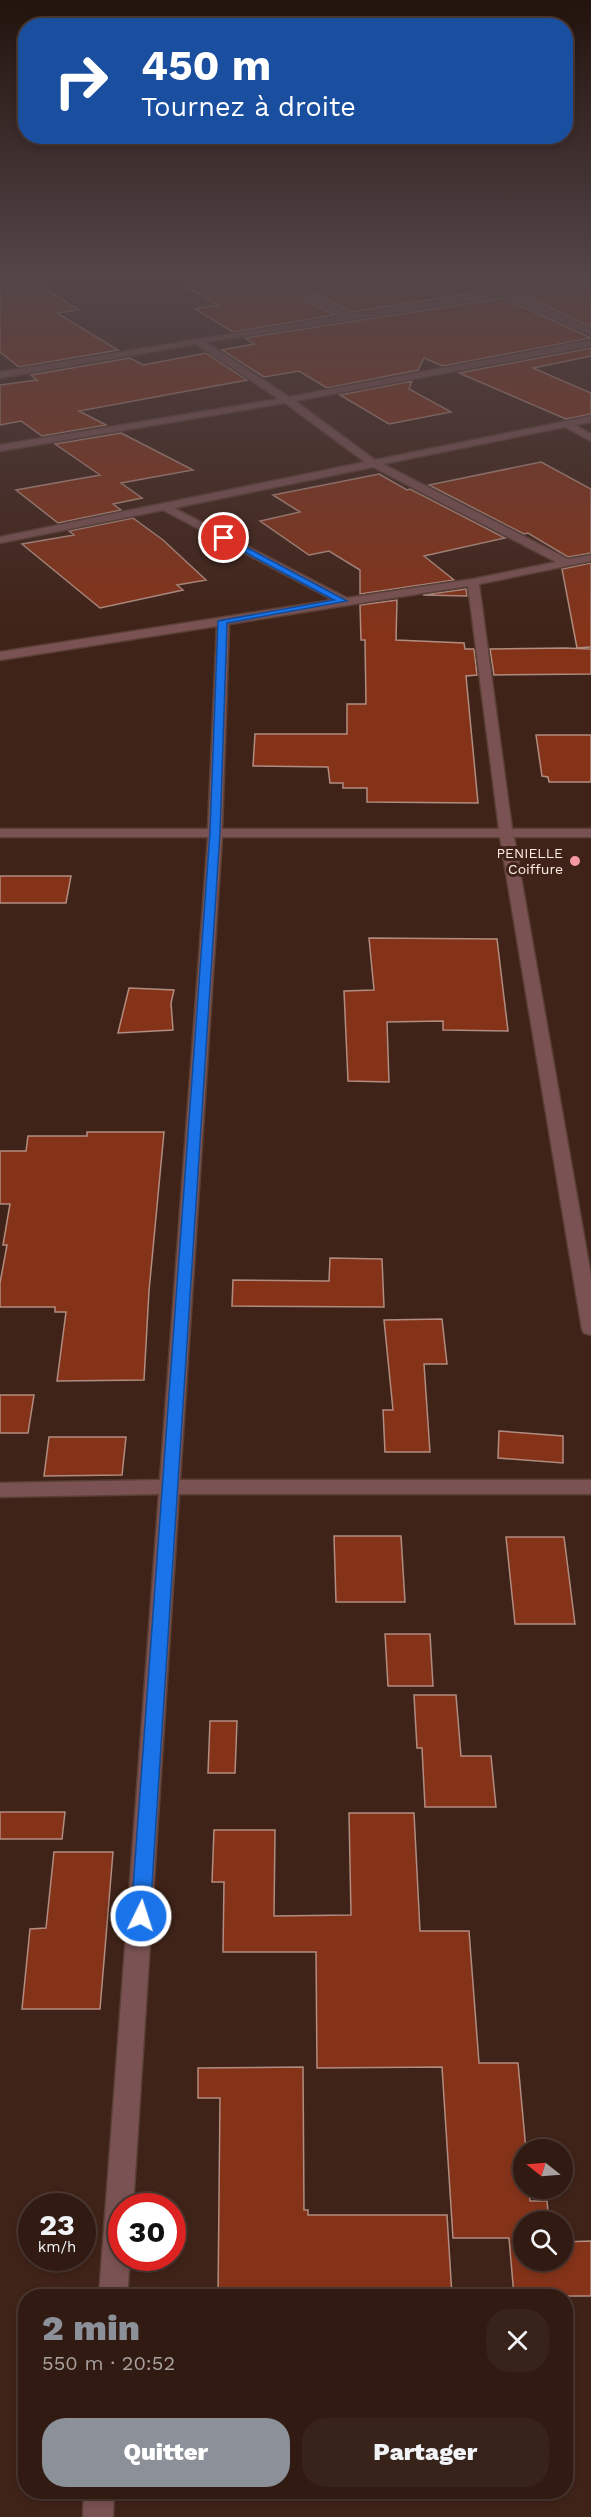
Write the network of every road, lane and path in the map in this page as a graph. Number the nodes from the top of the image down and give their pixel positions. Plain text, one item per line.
1 (278, 394) edge
2 (316, 394) edge
3 (286, 400) junction
4 (591, 419) edge
5 (564, 423) junction
6 (591, 438) edge
7 (0, 448) edge
8 (371, 462) junction
9 (165, 507) junction
10 (0, 540) edge
11 (591, 558) edge
12 (566, 563) junction
13 (473, 582) junction
14 (343, 601) junction
15 (223, 621) junction
16 (0, 656) edge
17 (215, 832) junction
18 (0, 833) edge
19 (506, 833) junction
20 (591, 833) edge
21 (591, 1329) edge
22 (171, 1487) junction
23 (591, 1487) edge
24 (0, 1490) edge
25 (114, 2289) edge
26 (99, 2499) edge
27 (98, 2517) edge

1 - 3 street
2 - 3 street
3 - 7 street
3 - 8 street
4 - 5 street
5 - 6 street
5 - 8 street
8 - 9 street
8 - 12 street
9 - 10 street
9 - 14 street
11 - 12 street
12 - 13 street
13 - 14 street
13 - 19 street
14 - 15 street
15 - 16 street
15 - 17 street
17 - 18 street
17 - 19 street
17 - 22 street
19 - 20 street
19 - 21 street
22 - 23 street
22 - 24 street
22 - 25 street
26 - 27 street

